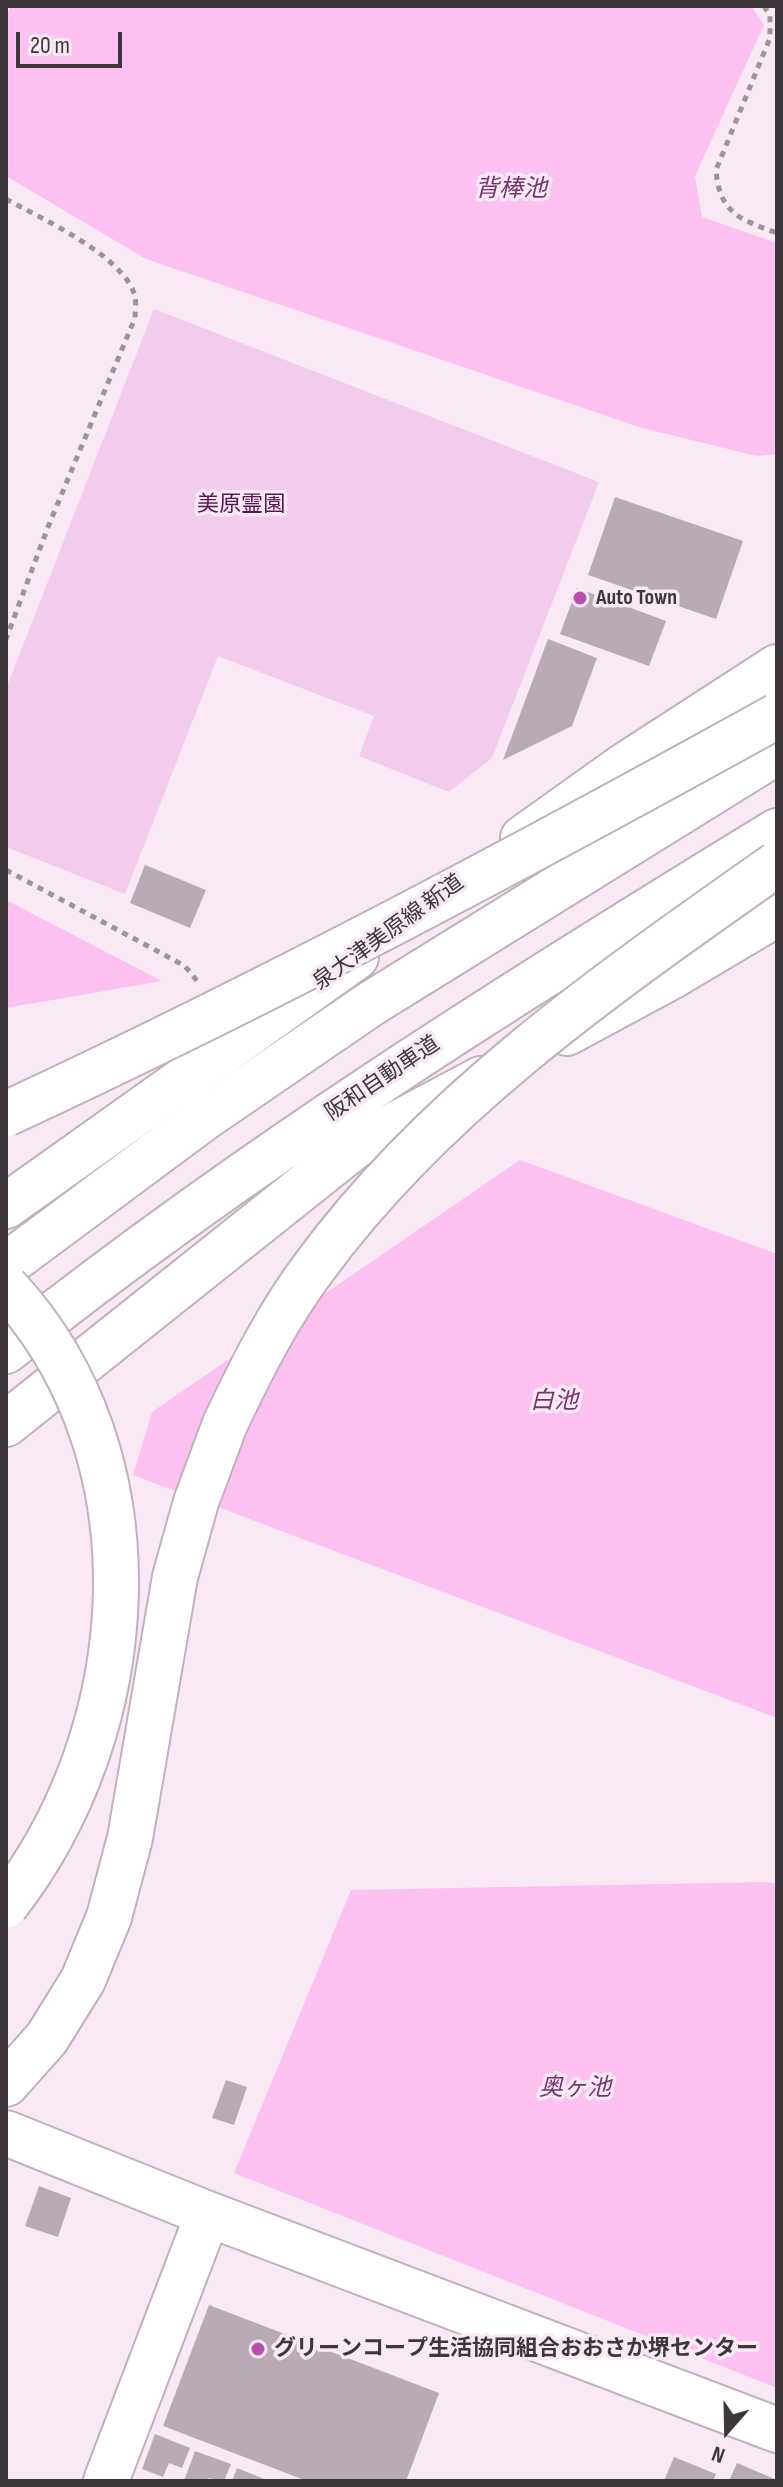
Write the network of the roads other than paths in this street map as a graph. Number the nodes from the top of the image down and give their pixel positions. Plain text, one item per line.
1 (777, 667) edge
2 (777, 716) edge
3 (777, 752) edge
4 (777, 831) edge
5 (777, 864) edge
6 (777, 914) edge
7 (6, 1114) edge
8 (6, 1206) edge
9 (6, 1265) edge
10 (6, 1287) edge
11 (6, 1351) edge
12 (6, 1424) edge
13 (6, 1905) edge
14 (6, 2084) edge
15 (6, 2133) edge
16 (208, 2214) junction
17 (777, 2430) edge
18 (118, 2477) edge

1 - 8 main road, 泉大津美原線 新道
2 - 7 main road, bridge
3 - 9 main road
4 - 11 main road, 阪和自動車道
5 - 14 main road, bridge
6 - 12 main road
10 - 13 main road, bridge
15 - 16 main road
16 - 17 main road
16 - 18 main road

